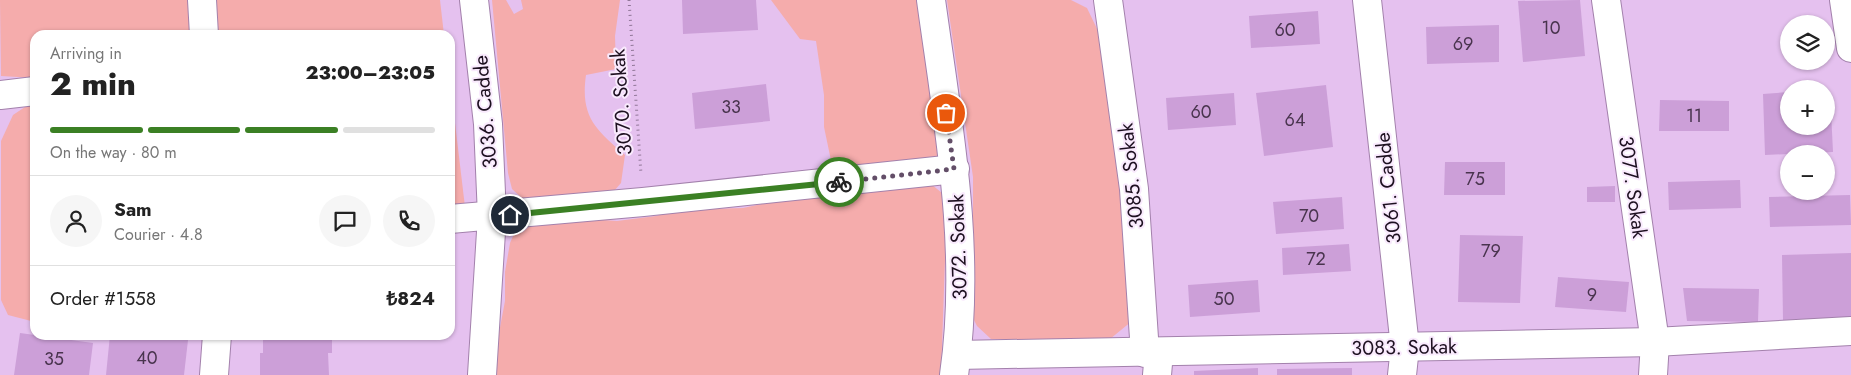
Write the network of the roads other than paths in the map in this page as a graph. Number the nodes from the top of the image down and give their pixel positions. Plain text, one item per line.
1 (202, 0) edge
2 (474, 0) edge
3 (931, 0) edge
4 (1108, 0) edge
5 (1367, 0) edge
6 (1606, 0) edge
7 (1847, 15) edge
8 (204, 30) edge
9 (1851, 48) edge
10 (30, 92) edge
11 (0, 95) edge
12 (954, 169) junction
13 (492, 216) junction
14 (455, 219) edge
15 (1851, 331) edge
16 (217, 340) edge
17 (1655, 342) junction
18 (1405, 347) junction
19 (1154, 360) edge
20 (955, 365) edge
21 (214, 375) edge
22 (482, 375) edge
23 (1402, 375) edge
24 (1653, 375) edge

1 - 8 street
2 - 13 street, 3036. Cadde
3 - 12 street, 3072. Sokak
4 - 19 street, 3085. Sokak
5 - 18 street, 3061. Cadde
6 - 17 street, 3077. Sokak
7 - 9 street
10 - 11 street
12 - 13 street
12 - 20 street, 3072. Sokak
13 - 14 street
13 - 22 street, 3036. Cadde
15 - 17 street, 3083. Sokak
16 - 21 street
17 - 18 street, 3083. Sokak
17 - 24 street, 3077. Sokak
18 - 19 street, 3083. Sokak
18 - 23 street, 3061. Cadde
19 - 20 street, 3083. Sokak

